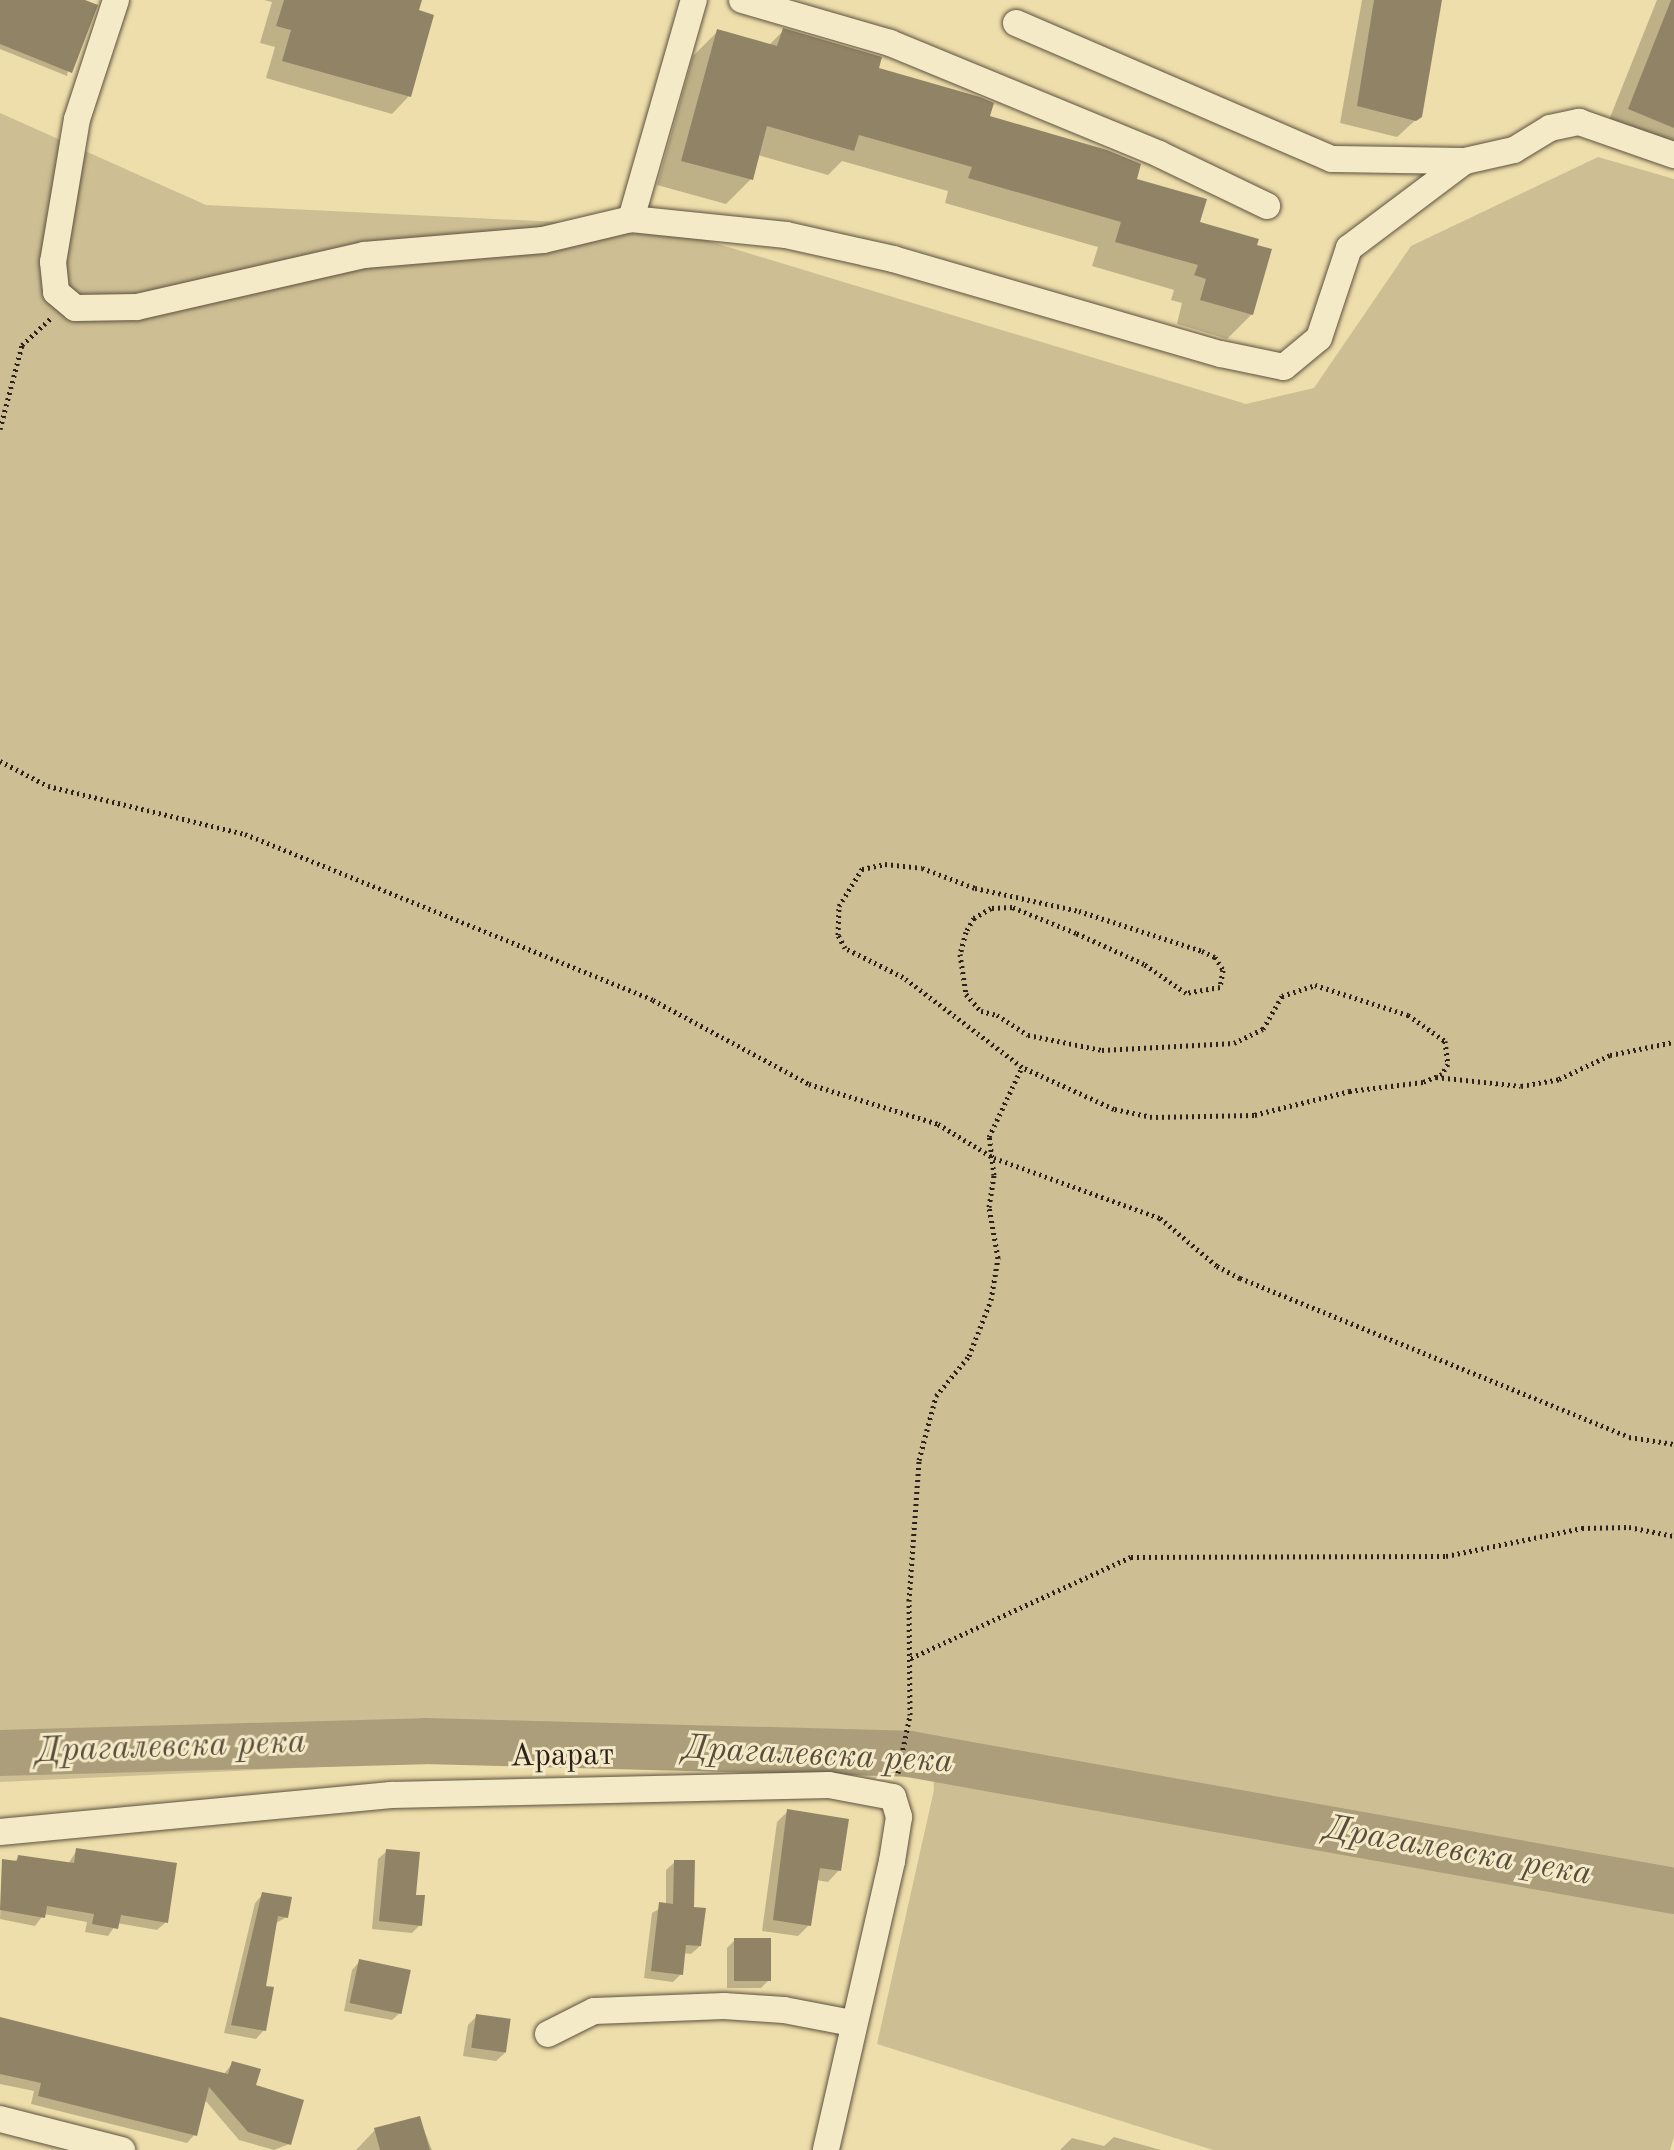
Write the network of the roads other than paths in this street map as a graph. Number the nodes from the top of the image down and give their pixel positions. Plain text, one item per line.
1 (116, 0) edge
2 (694, 0) edge
3 (742, 0) edge
4 (1016, 23) dead end
5 (1674, 155) edge
6 (1465, 161) junction
7 (1267, 206) dead end
8 (631, 219) junction
9 (0, 1832) edge
10 (852, 2023) junction
11 (548, 2034) dead end
12 (0, 2119) edge
13 (122, 2150) edge
14 (826, 2150) edge

1 - 8 street
2 - 8 street
3 - 7 street
4 - 6 street
5 - 6 street
6 - 8 street
9 - 10 street, Арарат
10 - 11 street
10 - 14 street
12 - 13 street

